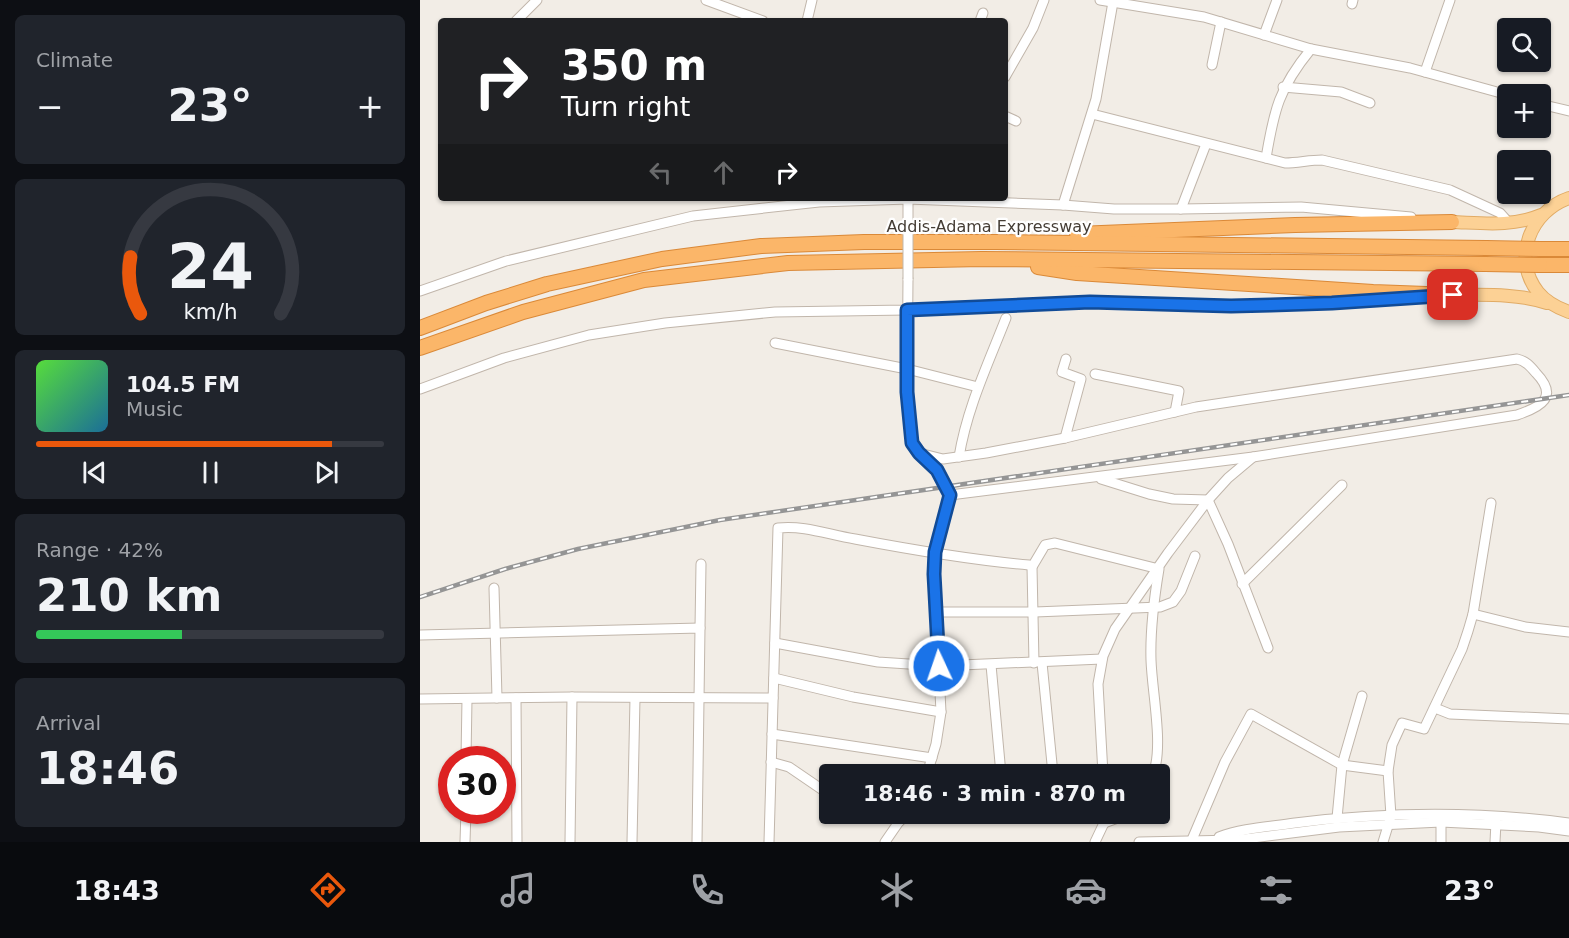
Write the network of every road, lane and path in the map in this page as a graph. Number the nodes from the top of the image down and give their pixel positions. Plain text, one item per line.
1 (537, 0) edge
2 (706, 0) edge
3 (812, 0) edge
4 (1044, 0) edge
5 (1100, 0) edge
6 (1277, 0) edge
7 (1450, 0) edge
8 (1114, 1) edge
9 (519, 18) edge
10 (755, 18) edge
11 (808, 18) edge
12 (1221, 22) junction
13 (1264, 35) junction
14 (1311, 49) junction
15 (1212, 65) dead end
16 (1008, 71) edge
17 (1425, 72) junction
18 (1284, 87) junction
19 (1497, 92) edge
20 (1370, 103) dead end
21 (1551, 107) edge
22 (1569, 111) edge
23 (1092, 114) junction
24 (1008, 117) edge
25 (1016, 121) dead end
26 (1206, 144) junction
27 (1266, 158) junction
28 (1569, 198) edge
29 (849, 201) edge
30 (908, 201) edge
31 (960, 201) edge
32 (1063, 205) junction
33 (1181, 209) junction
34 (1542, 214) junction
35 (1452, 222) junction
36 (1509, 223) junction
37 (996, 242) junction
38 (1569, 249) edge
39 (997, 260) junction
40 (1569, 265) edge
41 (420, 291) edge
42 (1453, 295) junction
43 (1552, 304) junction
44 (907, 310) junction
45 (1569, 313) edge
46 (1006, 318) dead end
47 (420, 328) edge
48 (776, 344) dead end
49 (420, 348) edge
50 (1066, 359) dead end
51 (907, 369) junction
52 (1095, 374) dead end
53 (978, 387) junction
54 (420, 389) edge
55 (1175, 412) junction
56 (1065, 438) junction
57 (919, 453) junction
58 (958, 457) junction
59 (1253, 457) junction
60 (1096, 477) junction
61 (1342, 485) dead end
62 (950, 495) junction
63 (1208, 500) junction
64 (1491, 503) dead end
65 (935, 552) junction
66 (1195, 556) dead end
67 (701, 564) dead end
68 (1032, 567) junction
69 (1159, 569) junction
70 (1242, 584) junction
71 (494, 588) dead end
72 (1152, 608) junction
73 (1127, 610) junction
74 (936, 612) junction
75 (1035, 612) junction
76 (1473, 614) junction
77 (700, 628) junction
78 (1569, 632) edge
79 (495, 634) junction
80 (420, 636) edge
81 (775, 643) junction
82 (1268, 648) dead end
83 (1102, 659) junction
84 (1038, 663) junction
85 (991, 665) junction
86 (939, 666) junction
87 (774, 678) junction
88 (1362, 696) dead end
89 (572, 697) junction
90 (497, 698) junction
91 (516, 698) junction
92 (635, 698) junction
93 (773, 698) junction
94 (420, 699) edge
95 (467, 699) junction
96 (700, 699) junction
97 (1435, 708) junction
98 (941, 712) junction
99 (1569, 719) edge
100 (772, 734) junction
101 (466, 746) edge
102 (932, 758) junction
103 (771, 762) junction
104 (930, 764) edge
105 (1000, 764) edge
106 (1052, 764) edge
107 (1102, 764) edge
108 (1156, 764) edge
109 (1342, 765) junction
110 (1388, 771) junction
111 (819, 787) edge
112 (1337, 818) junction
113 (1441, 818) junction
114 (1389, 820) junction
115 (1496, 821) junction
116 (1569, 823) edge
117 (466, 824) edge
118 (898, 824) edge
119 (1102, 824) edge
120 (1569, 831) edge
121 (1214, 839) junction
122 (1192, 841) edge
123 (465, 842) edge
124 (517, 842) edge
125 (570, 842) edge
126 (632, 842) edge
127 (697, 842) edge
128 (769, 842) edge
129 (885, 842) edge
130 (1095, 842) edge
131 (1139, 842) edge
132 (1383, 842) edge
133 (1441, 842) edge
134 (1495, 842) edge

1 - 9 street
2 - 10 street
3 - 11 street
4 - 16 street
5 - 8 street
6 - 13 street
7 - 17 street
8 - 12 street
8 - 23 street
12 - 13 street
12 - 15 street
13 - 14 street
14 - 17 street
14 - 18 street
17 - 19 street
18 - 20 street
18 - 27 street
21 - 22 street
23 - 26 street
23 - 32 street
24 - 25 street
26 - 27 street
26 - 33 street
27 - 36 street
28 - 34 main road
29 - 41 street
30 - 44 street, bridge
31 - 32 street
32 - 33 street
33 - 35 street
34 - 36 main road
34 - 43 main road
35 - 36 main road
35 - 37 highway
37 - 38 highway, Addis-Adama Expressway, bridge
37 - 47 highway, Addis-Adama Expressway
39 - 40 highway, Addis-Adama Expressway, bridge
39 - 42 highway
39 - 49 highway, Addis-Adama Expressway
42 - 43 main road
42 - 44 street
43 - 45 main road
44 - 51 street
44 - 54 street
46 - 53 street
48 - 51 street
50 - 56 street
51 - 53 street
51 - 57 street
52 - 55 street
53 - 58 street
55 - 56 street
55 - 59 street
56 - 58 street
57 - 58 street
57 - 62 street
59 - 60 street
59 - 63 street
60 - 62 street
60 - 63 street
61 - 70 street
62 - 65 street
63 - 69 street
63 - 70 street
64 - 76 street
65 - 68 street
65 - 74 street
65 - 81 street
66 - 72 street
67 - 77 street
68 - 69 street
68 - 75 street
69 - 72 street
69 - 73 street
70 - 82 street
71 - 79 street
72 - 73 street
72 - 108 street
73 - 75 street
73 - 83 street
74 - 75 street
74 - 86 street
75 - 84 street
76 - 78 street
76 - 97 street
77 - 79 street
77 - 96 street
79 - 80 street
79 - 90 street
81 - 86 street
81 - 87 street
83 - 84 street
83 - 107 street
84 - 85 street
84 - 106 street
85 - 86 street
85 - 105 street
86 - 98 street
87 - 93 street
87 - 98 street
88 - 109 street
89 - 91 street
89 - 92 street
89 - 125 street
90 - 91 street
90 - 95 street
91 - 124 street
92 - 96 street
92 - 126 street
93 - 96 street
93 - 100 street
94 - 95 street
95 - 101 street
96 - 127 street
97 - 99 street
97 - 110 street
98 - 102 street
100 - 102 street
100 - 103 street
102 - 104 street
103 - 111 street
103 - 128 street
109 - 110 street
109 - 112 street
109 - 122 street
110 - 114 street
112 - 114 street
112 - 121 street
113 - 114 street
113 - 115 street
113 - 133 street
114 - 121 street
114 - 132 street
115 - 116 street
115 - 120 street
115 - 134 street
117 - 123 street
118 - 129 street
119 - 130 street
121 - 122 street
122 - 131 street

